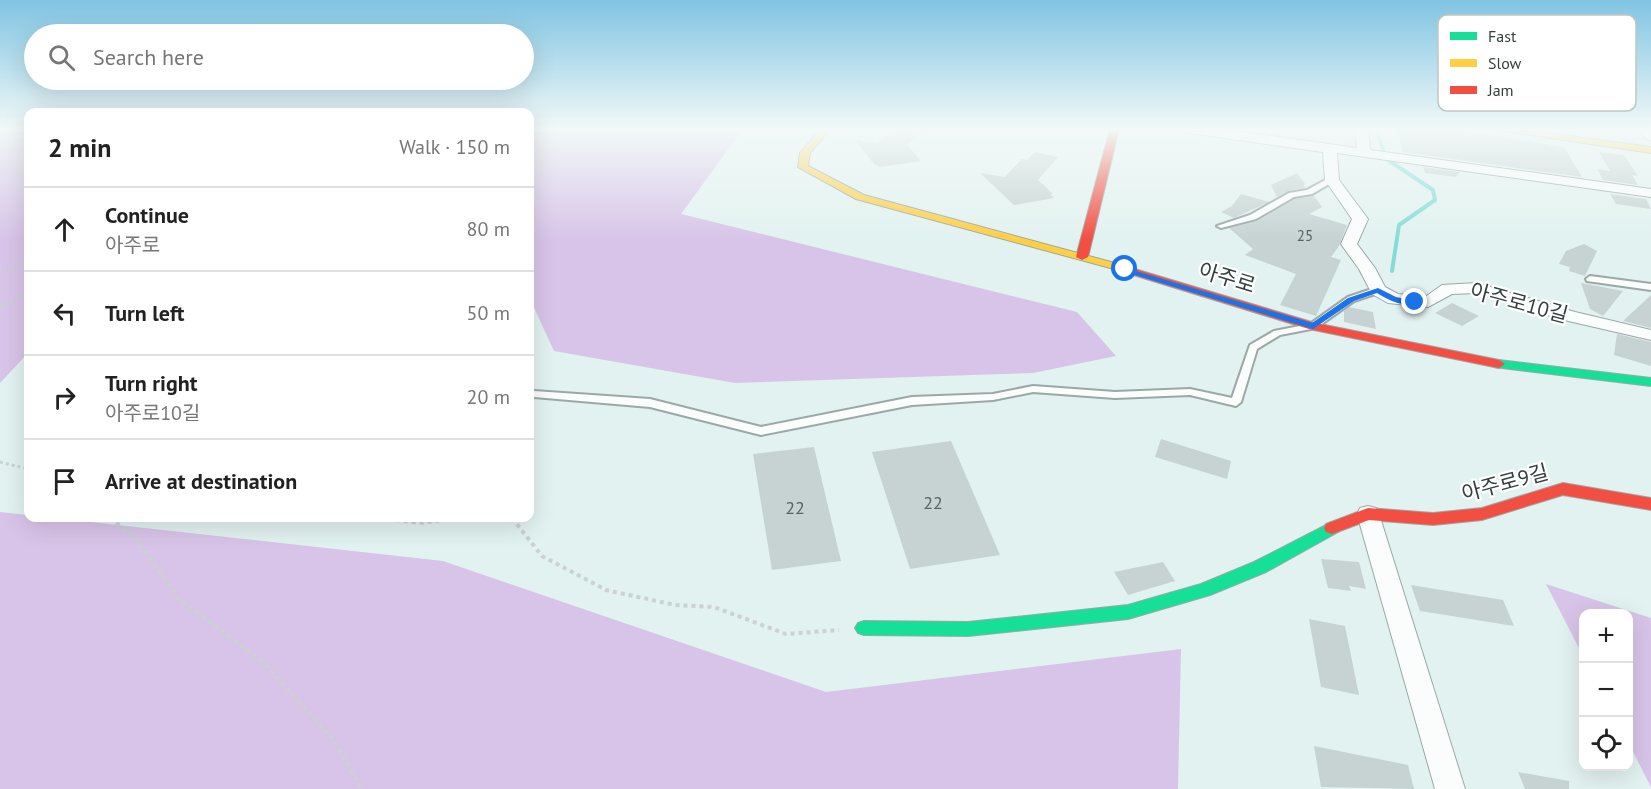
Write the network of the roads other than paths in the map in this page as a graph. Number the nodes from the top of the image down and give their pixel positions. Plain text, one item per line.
1 (802, 166) edge
2 (1106, 166) edge
3 (1331, 166) edge
4 (1459, 166) edge
5 (1332, 180) junction
6 (1651, 193) edge
7 (1221, 226) dead end
8 (1082, 257) junction
9 (1590, 279) dead end
10 (1651, 287) edge
11 (1378, 290) junction
12 (1313, 326) junction
13 (1651, 335) edge
14 (1651, 382) edge
15 (534, 394) dead end
16 (1651, 504) edge
17 (1368, 514) junction
18 (864, 628) road end
19 (1449, 789) edge

1 - 8 street, 아주로
2 - 8 street
3 - 5 street
4 - 6 street
5 - 7 lane
5 - 11 street
8 - 12 street, 아주로
9 - 10 lane
11 - 12 lane
11 - 13 street, 아주로10길
12 - 14 street, 아주로
12 - 15 lane
16 - 17 street, 아주로9길
17 - 18 street
17 - 19 street

